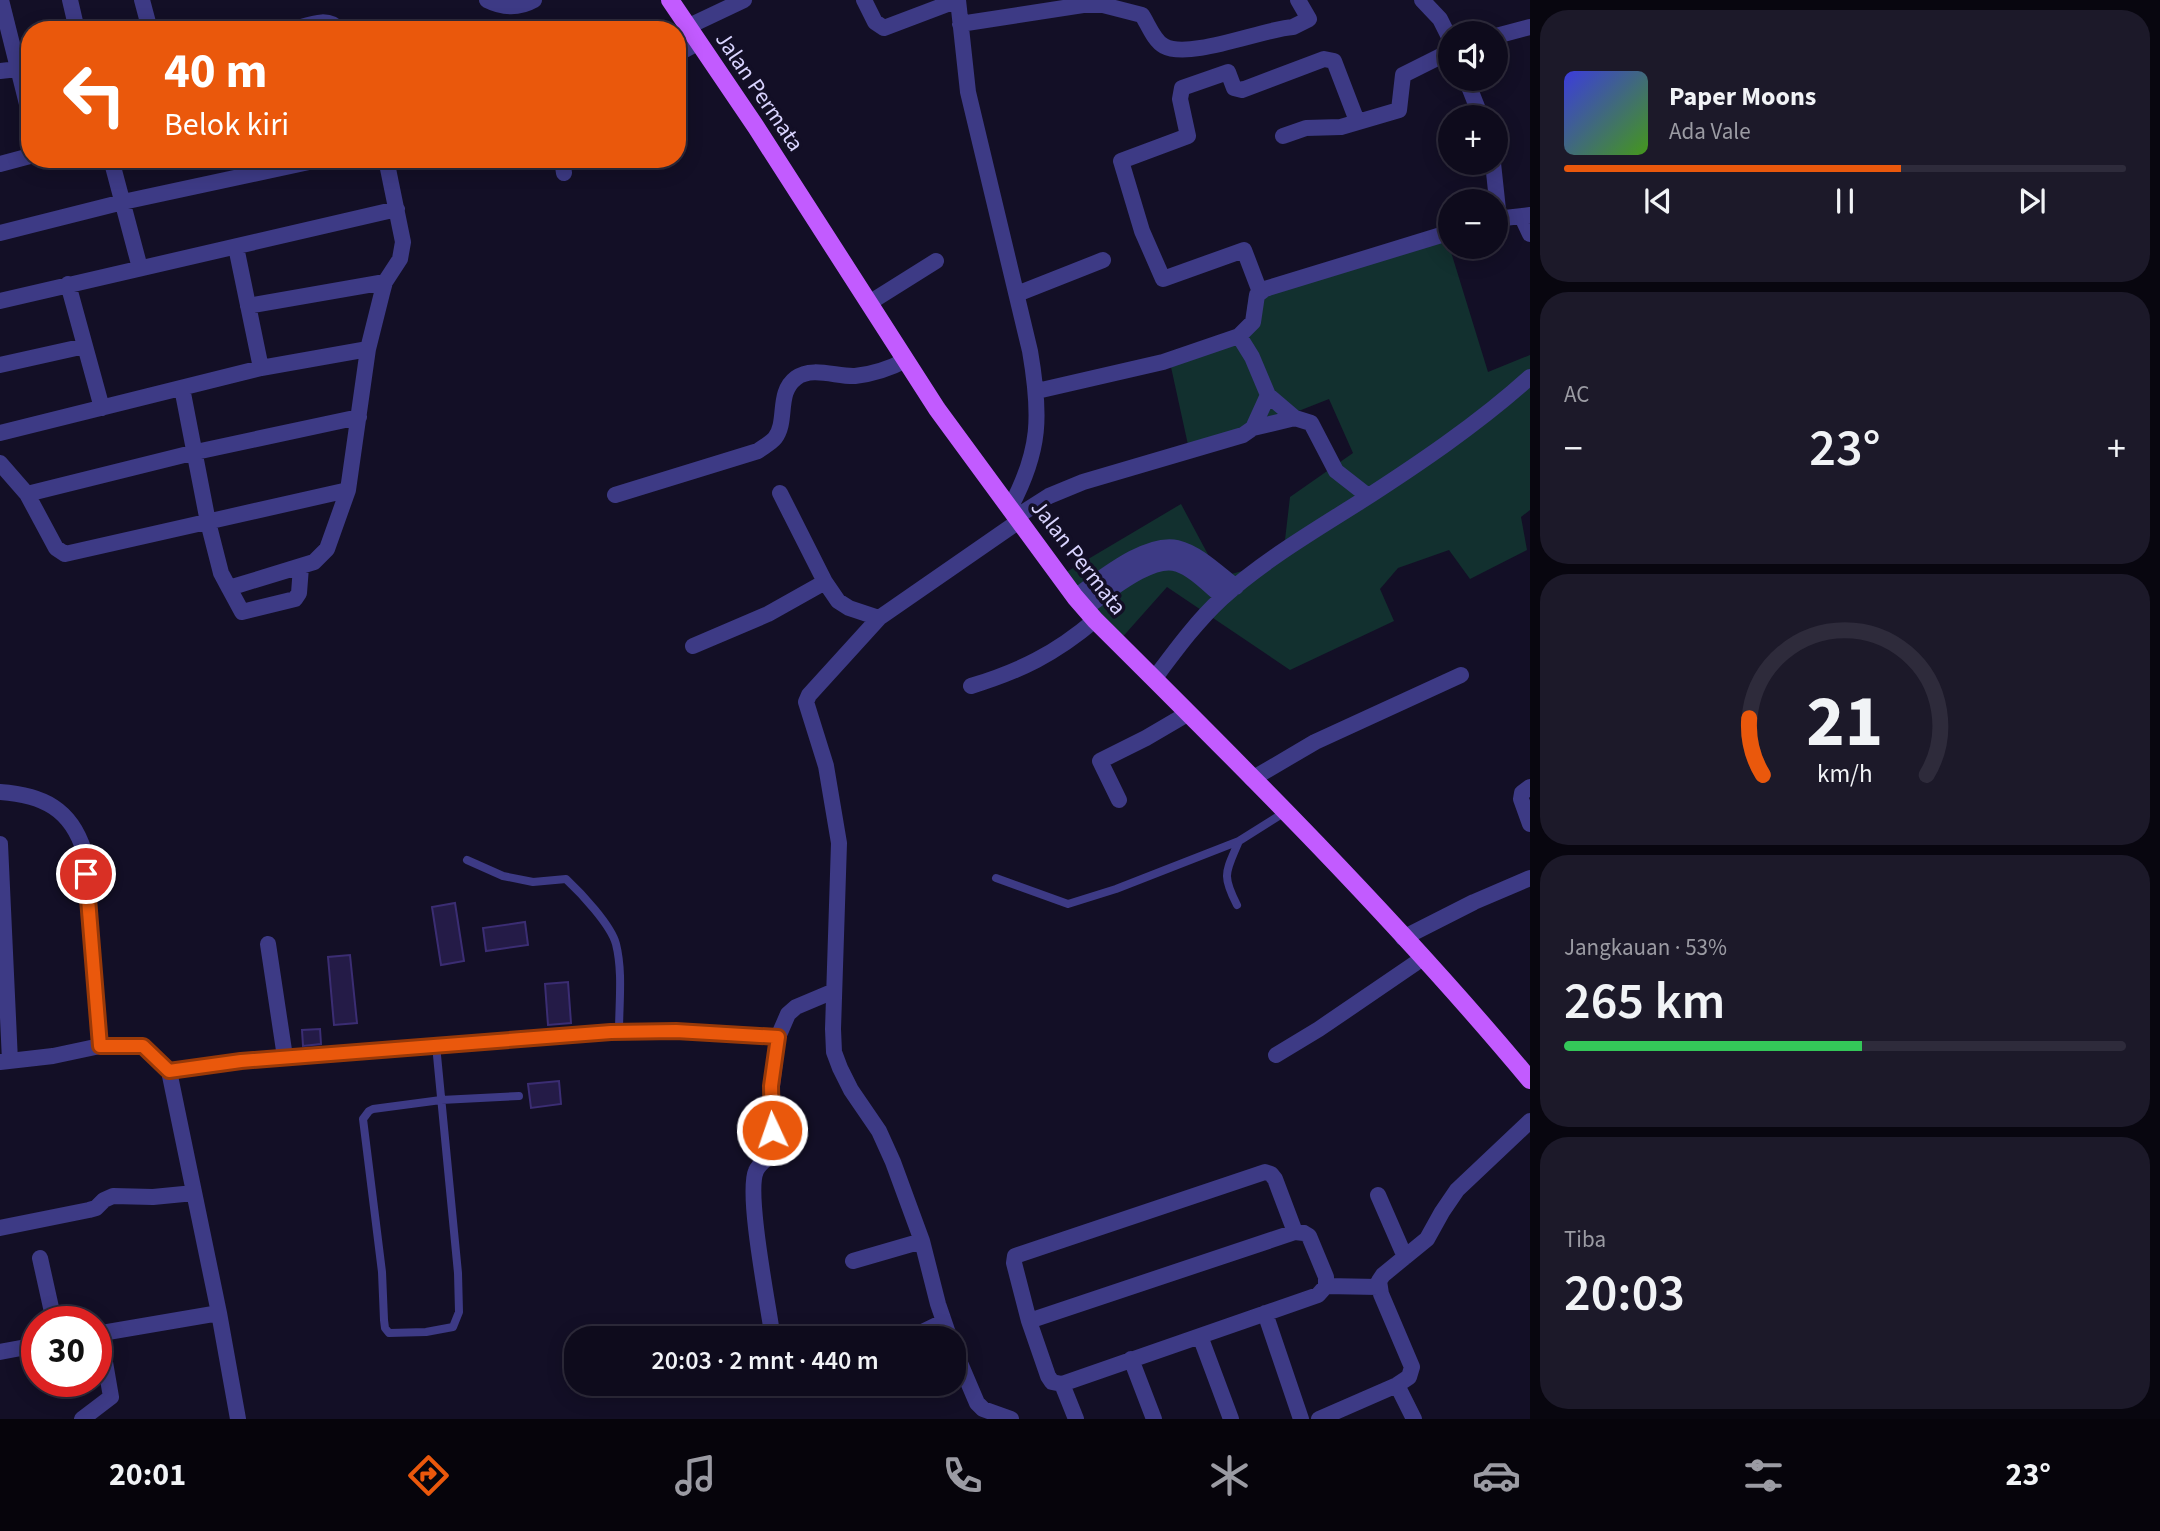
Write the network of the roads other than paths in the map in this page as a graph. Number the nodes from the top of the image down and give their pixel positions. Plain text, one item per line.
1 (1, 0) edge
2 (70, 0) edge
3 (142, 0) edge
4 (487, 0) edge
5 (534, 0) edge
6 (670, 0) edge
7 (744, 0) edge
8 (864, 0) edge
9 (958, 0) edge
10 (1298, 0) edge
11 (1422, 0) edge
12 (75, 21) edge
13 (148, 21) edge
14 (683, 21) edge
15 (1441, 21) edge
16 (960, 24) junction
17 (687, 27) joint
18 (1530, 27) edge
19 (1508, 33) edge
20 (698, 43) junction
21 (686, 49) edge
22 (1438, 58) edge
23 (18, 69) junction
24 (0, 71) edge
25 (21, 81) edge
26 (1357, 121) junction
27 (1283, 136) dead end
28 (21, 158) edge
29 (0, 164) edge
30 (114, 168) edge
31 (281, 168) edge
32 (388, 168) edge
33 (123, 202) junction
34 (397, 209) junction
35 (1526, 216) edge
36 (1508, 218) edge
37 (0, 233) edge
38 (1530, 234) edge
39 (1438, 236) edge
40 (236, 247) junction
41 (1102, 260) dead end
42 (936, 261) dead end
43 (140, 268) junction
44 (385, 282) junction
45 (68, 284) junction
46 (1260, 292) junction
47 (1017, 295) junction
48 (0, 300) edge
49 (869, 303) junction
50 (248, 306) junction
51 (1239, 336) junction
52 (85, 346) junction
53 (368, 349) junction
54 (906, 360) junction
55 (0, 365) edge
56 (261, 368) junction
57 (1530, 377) edge
58 (182, 388) junction
59 (1037, 391) junction
60 (1268, 395) junction
61 (102, 408) junction
62 (359, 417) junction
63 (1295, 418) junction
64 (1253, 428) junction
65 (0, 433) edge
66 (196, 452) junction
67 (0, 463) edge
68 (348, 490) junction
69 (780, 493) dead end
70 (27, 494) junction
71 (615, 495) dead end
72 (1368, 496) junction
73 (1015, 515) junction
74 (208, 522) junction
75 (301, 567) junction
76 (825, 582) junction
77 (1236, 587) junction
78 (229, 588) junction
79 (1223, 597) junction
80 (1085, 608) junction
81 (879, 618) junction
82 (693, 646) dead end
83 (1461, 675) dead end
84 (1154, 679) junction
85 (971, 686) dead end
86 (1187, 713) junction
87 (1252, 779) junction
88 (1530, 787) edge
89 (0, 792) edge
90 (1119, 800) dead end
91 (1284, 812) junction
92 (1530, 824) edge
93 (1239, 841) junction
94 (0, 844) edge
95 (467, 860) dead end
96 (996, 878) dead end
97 (1530, 878) edge
98 (1237, 905) dead end
99 (1403, 937) junction
100 (268, 944) dead end
101 (1423, 958) junction
102 (834, 991) junction
103 (619, 1032) junction
104 (778, 1037) junction
105 (436, 1045) junction
106 (100, 1046) junction
107 (1276, 1055) dead end
108 (285, 1058) junction
109 (5, 1062) edge
110 (169, 1071) junction
111 (1530, 1080) edge
112 (519, 1096) dead end
113 (441, 1100) junction
114 (1530, 1121) edge
115 (194, 1193) junction
116 (1378, 1195) dead end
117 (0, 1228) edge
118 (1294, 1232) junction
119 (922, 1241) junction
120 (1405, 1257) junction
121 (40, 1258) dead end
122 (853, 1261) dead end
123 (1326, 1286) junction
124 (1378, 1287) junction
125 (51, 1306) edge
126 (219, 1313) junction
127 (1265, 1313) junction
128 (1029, 1321) junction
129 (943, 1322) junction
130 (771, 1326) edge
131 (935, 1326) edge
132 (945, 1326) edge
133 (112, 1332) edge
134 (1200, 1336) junction
135 (21, 1348) edge
136 (0, 1352) edge
137 (1131, 1359) junction
138 (966, 1377) edge
139 (1062, 1384) junction
140 (1397, 1385) junction
141 (111, 1397) edge
142 (82, 1419) edge
143 (238, 1419) edge
144 (1011, 1419) edge
145 (1076, 1419) edge
146 (1154, 1419) edge
147 (1231, 1419) edge
148 (1301, 1419) edge
149 (1319, 1419) edge
150 (1414, 1419) edge

1 - 23 street
2 - 12 street
3 - 13 street
4 - 5 street
6 - 14 main road, Jalan Permata
7 - 17 street
8 - 9 street
9 - 16 street
10 - 16 street
11 - 15 street
16 - 47 street
17 - 20 main road, Jalan Permata
18 - 19 street
20 - 21 street
20 - 49 main road, Jalan Permata
22 - 26 street
23 - 24 street
23 - 25 street
26 - 27 street
26 - 46 street
28 - 29 street
30 - 33 street
31 - 33 street
32 - 34 street
33 - 37 street
33 - 43 street
34 - 40 street
34 - 44 street
35 - 36 street
35 - 38 street
39 - 46 street
40 - 43 street
40 - 50 street
41 - 47 street
42 - 49 street
43 - 45 street
44 - 50 street
44 - 53 street
45 - 48 street
45 - 52 street
46 - 51 street
47 - 59 street
49 - 54 main road, Jalan Permata
50 - 56 street
51 - 59 street
51 - 60 street
52 - 55 street
52 - 61 street
53 - 56 street
53 - 62 street
54 - 71 street
54 - 73 main road, Jalan Permata
56 - 58 street
57 - 72 street
58 - 61 street
58 - 66 street
59 - 73 street
60 - 63 street
60 - 64 street
61 - 65 street
62 - 66 street
62 - 68 street
63 - 64 street
63 - 72 street
64 - 73 street
66 - 70 street
66 - 74 street
67 - 70 street
68 - 74 street
68 - 75 street
69 - 76 street
70 - 74 street
72 - 77 street
73 - 80 main road, Jalan Permata
73 - 81 street
74 - 78 street
75 - 78 street
75 - 78 street
76 - 81 street
76 - 82 street
77 - 79 street
77 - 80 street
79 - 80 street
79 - 84 street
80 - 84 main road, Jalan Permata
80 - 85 street
81 - 102 street
83 - 87 street
84 - 86 main road, Jalan Permata
86 - 87 main road, Jalan Permata
86 - 90 street
87 - 91 main road, Jalan Permata
88 - 92 street
89 - 106 street
91 - 93 lane
91 - 99 main road, Jalan Permata
93 - 96 lane
93 - 98 lane
94 - 109 street
95 - 103 lane
97 - 99 street
99 - 101 main road, Jalan Permata
100 - 108 street
101 - 107 street
101 - 111 main road, Jalan Permata
102 - 104 street
102 - 119 street
103 - 104 street
103 - 105 street
104 - 130 street
105 - 108 street
105 - 113 lane
106 - 109 street
106 - 110 street
108 - 110 street
110 - 115 street
112 - 113 lane
113 - 113 lane
114 - 120 street
115 - 117 street
115 - 126 street
116 - 120 street
118 - 123 street
118 - 128 street
118 - 128 street
119 - 122 street
119 - 129 street
120 - 124 street
121 - 125 street
123 - 124 street
123 - 127 street
124 - 140 street
126 - 133 street
126 - 143 street
127 - 134 street
127 - 148 street
128 - 139 street
129 - 131 street
129 - 132 street
134 - 137 street
134 - 147 street
135 - 136 street
137 - 139 street
137 - 146 street
138 - 144 street
139 - 145 street
140 - 149 street
140 - 150 street
141 - 142 street

